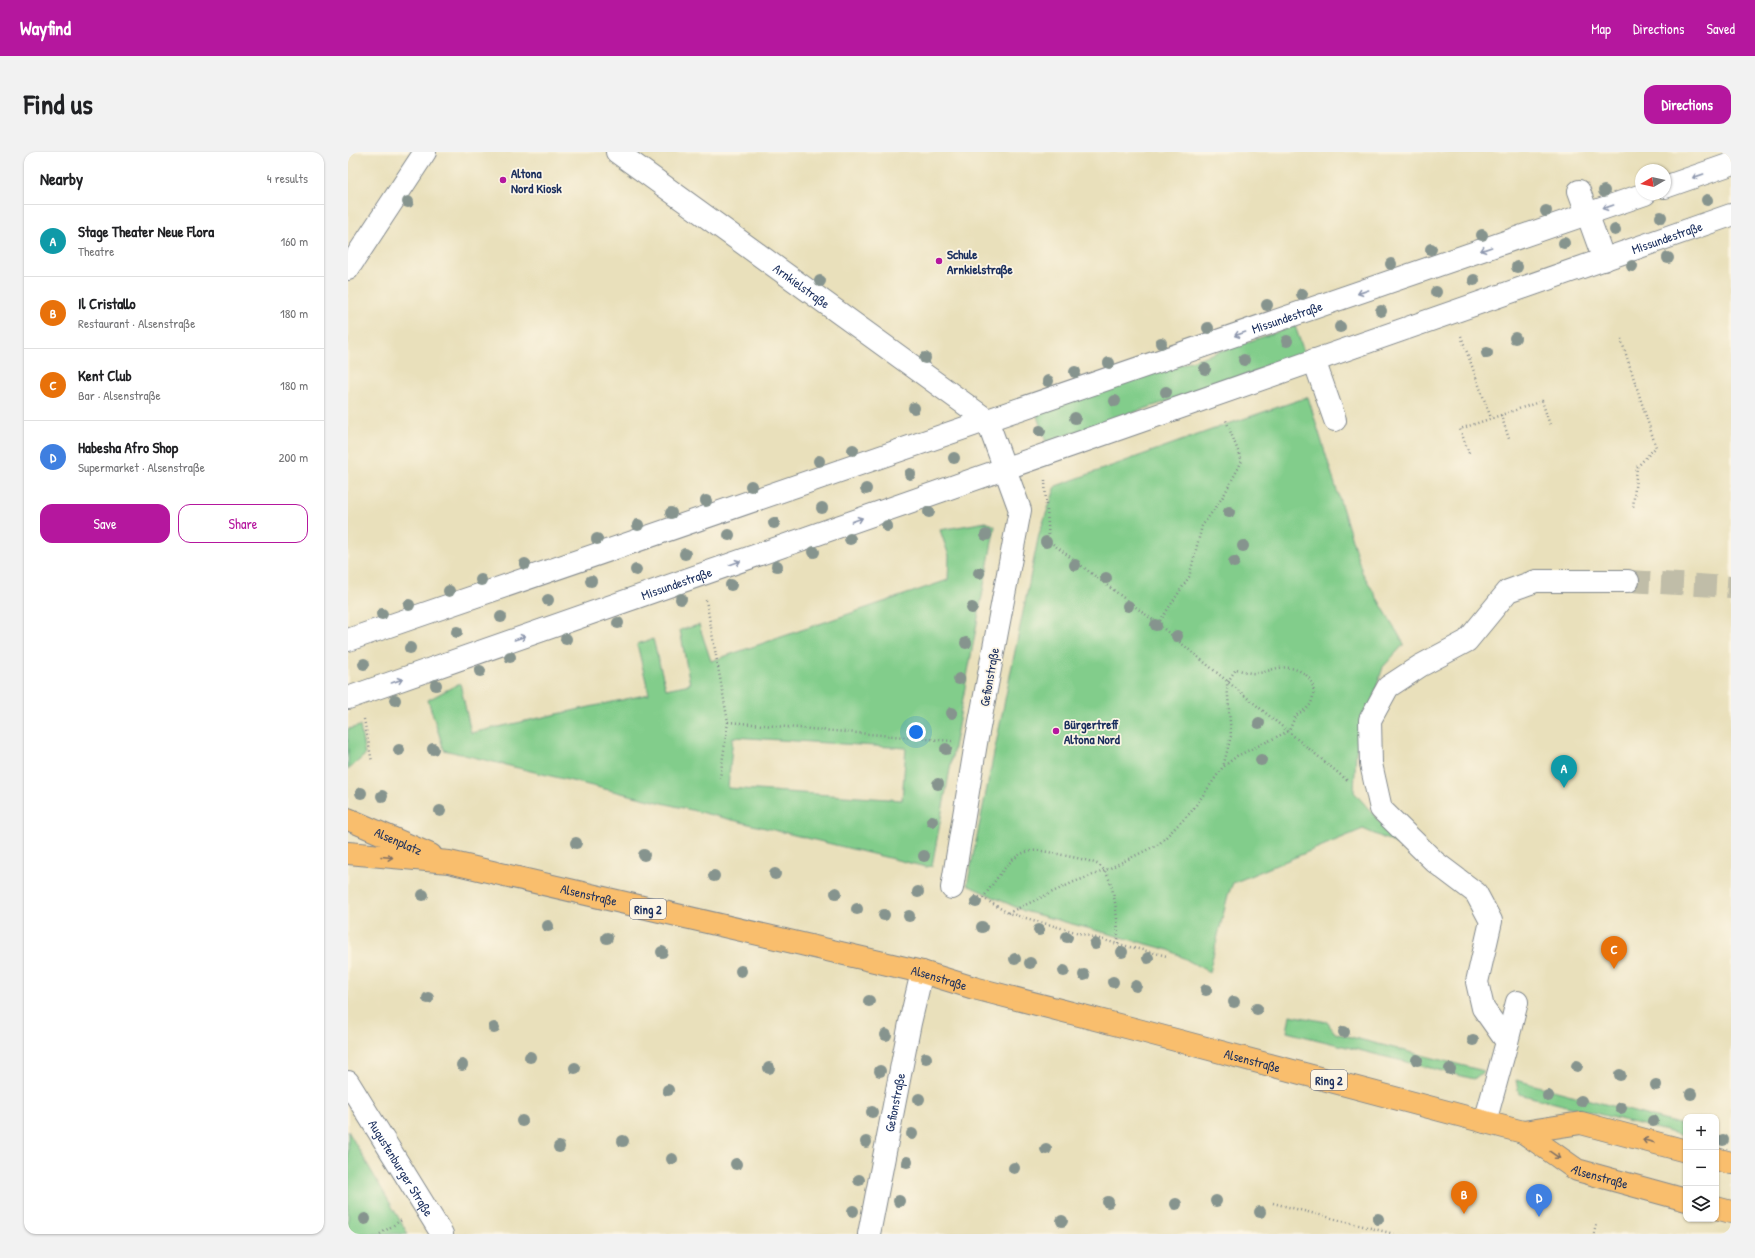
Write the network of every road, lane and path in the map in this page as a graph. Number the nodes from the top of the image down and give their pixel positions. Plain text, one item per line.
1 (425, 152) edge
2 (616, 152) edge
3 (1731, 164) edge
4 (1671, 185) edge
5 (1579, 191) dead end
6 (1635, 198) edge
7 (1588, 214) junction
8 (1731, 214) edge
9 (1604, 260) junction
10 (348, 269) edge
11 (1453, 312) junction
12 (1621, 339) dead end
13 (1314, 360) junction
14 (1214, 395) junction
15 (1501, 415) junction
16 (1491, 418) junction
17 (987, 420) junction
18 (1335, 420) dead end
19 (1550, 425) dead end
20 (1509, 439) dead end
21 (1469, 453) dead end
22 (1028, 460) junction
23 (1005, 467) junction
24 (1633, 508) dead end
25 (697, 577) junction
26 (1628, 581) tunnel mouth
27 (1158, 624) junction
28 (348, 640) edge
29 (1228, 683) junction
30 (354, 695) edge
31 (728, 722) junction
32 (1289, 731) junction
33 (976, 743) junction
34 (372, 762) dead end
35 (1223, 767) junction
36 (720, 778) dead end
37 (1350, 783) dead end
38 (348, 819) edge
39 (348, 853) edge
40 (449, 862) junction
41 (1104, 871) junction
42 (952, 888) joint
43 (983, 898) junction
44 (1008, 913) junction
45 (1118, 944) junction
46 (1167, 956) dead end
47 (922, 972) junction
48 (1517, 1002) dead end
49 (1507, 1042) junction
50 (348, 1082) edge
51 (1485, 1122) junction
52 (1523, 1132) junction
53 (1683, 1150) edge
54 (1719, 1160) edge
55 (1731, 1162) edge
56 (1683, 1199) edge
57 (1273, 1203) dead end
58 (1719, 1209) edge
59 (1731, 1212) edge
60 (1596, 1224) dead end
61 (442, 1234) edge
62 (869, 1234) edge
63 (1394, 1234) edge
64 (1594, 1234) edge

1 - 10 street
2 - 17 street, Arnkielstraße
3 -> 4 street
5 - 7 street
6 -> 7 street, Missundestraße
7 - 9 street
7 -> 17 street, Missundestraße
8 - 9 street, Missundestraße
9 - 11 street, Missundestraße
11 - 13 street, Missundestraße
11 - 16 path
12 - 24 path
13 - 14 street, Missundestraße
13 - 18 street
14 - 22 street, Missundestraße
14 - 27 path
15 - 16 path
15 - 19 path
15 - 20 path
16 - 21 path
17 - 23 street
17 - 28 street, Missundestraße
22 - 23 street, Missundestraße
22 - 27 path
25 -> 23 street, Missundestraße
23 - 33 street, Gefionstraße
30 -> 25 street, Missundestraße
25 - 31 path
26 - 49 street
27 - 29 path
29 - 32 path
29 - 32 path
29 - 35 path
30 - 34 path
31 - 33 path
31 - 36 path
32 - 35 path
32 - 37 path
33 - 42 street, Gefionstraße
35 - 41 path
38 - 40 main road, Alsenplatz / Ring 2
39 -> 40 main road, Alsenstraße / Ring 2
40 - 47 main road, Alsenstraße / Ring 2
41 - 43 path
41 - 44 path
41 - 45 path
42 - 43 path
43 - 44 path
44 - 45 path
45 - 46 path
47 - 51 main road, Alsenstraße / Ring 2
47 - 62 street, Gefionstraße
48 - 49 street
49 - 51 street
50 - 61 street, Augustenburger Straße
51 - 52 main road, Alsenstraße / Ring 2
53 -> 52 main road, Alsenstraße / Ring 2
52 -> 56 main road, Alsenstraße / Ring 2
54 - 55 main road
57 - 63 path
58 - 59 main road
60 - 64 path

